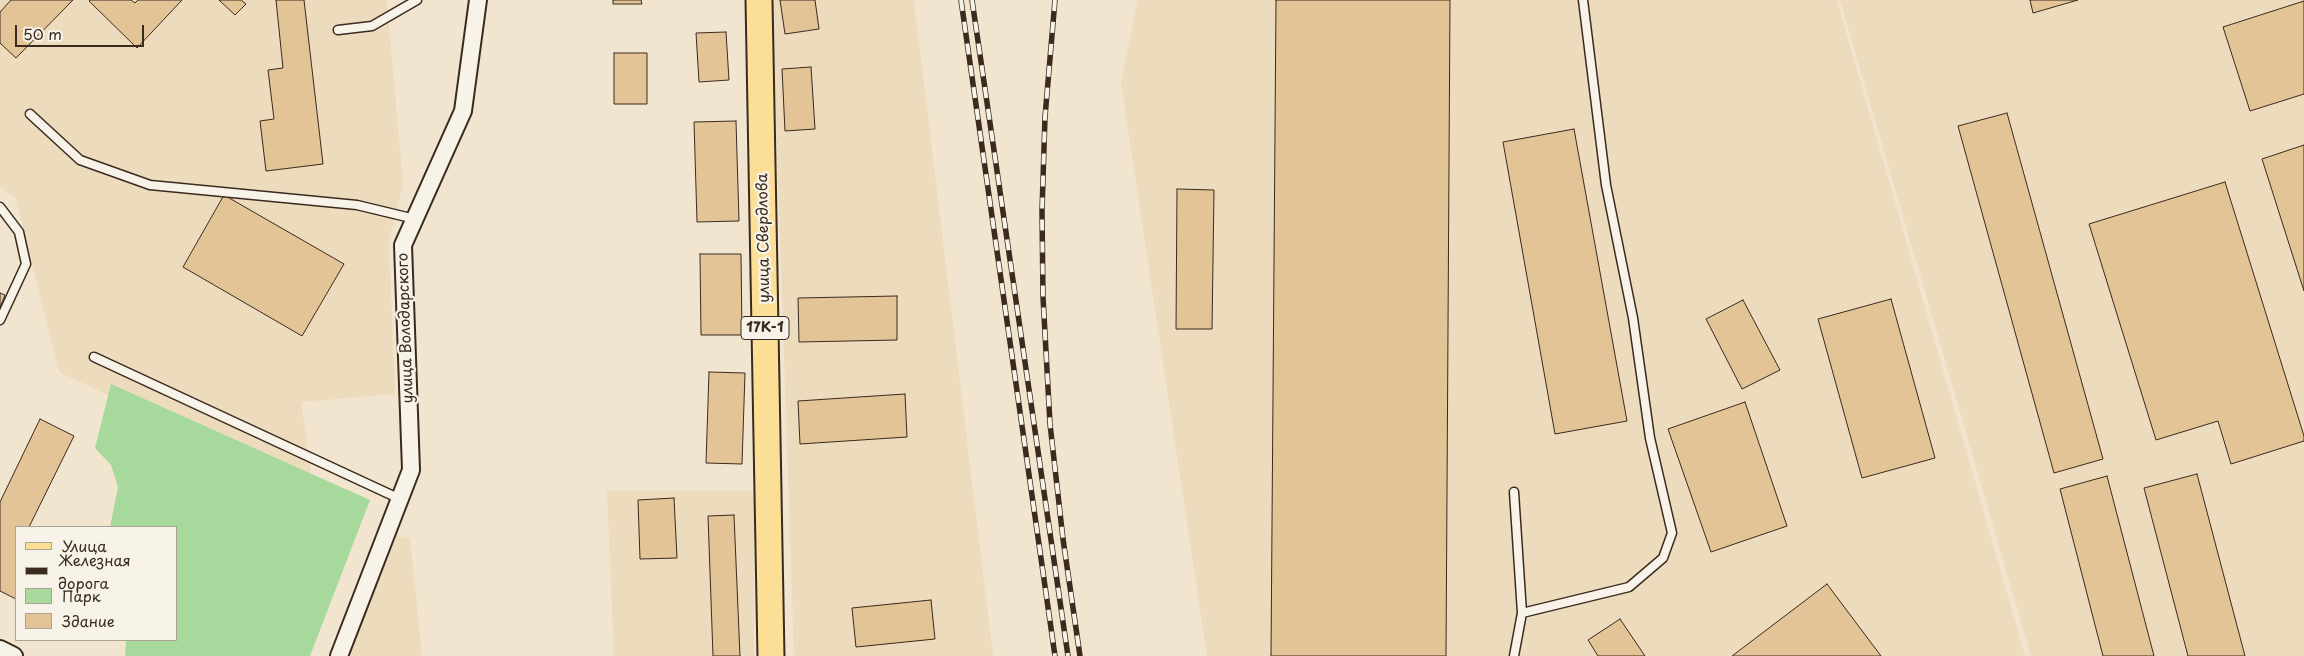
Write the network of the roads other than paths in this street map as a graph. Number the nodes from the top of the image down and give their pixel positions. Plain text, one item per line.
1 (418, 0) edge
2 (478, 0) edge
3 (759, 0) edge
4 (1583, 0) edge
5 (338, 30) dead end
6 (30, 114) dead end
7 (0, 207) edge
8 (415, 219) junction
9 (0, 320) edge
10 (94, 357) dead end
11 (1514, 492) dead end
12 (400, 499) junction
13 (1522, 613) junction
14 (0, 649) edge
15 (14, 656) edge
16 (339, 656) edge
17 (771, 656) edge
18 (1514, 656) edge

1 - 5 lane
2 - 8 street, улица Володарского
3 - 17 main road, улица Свердлова / 17К-1
4 - 13 lane
6 - 8 lane
7 - 9 lane
8 - 12 street, улица Володарского
10 - 12 lane
11 - 13 lane
12 - 16 street, улица Володарского
13 - 18 lane
14 - 15 street

